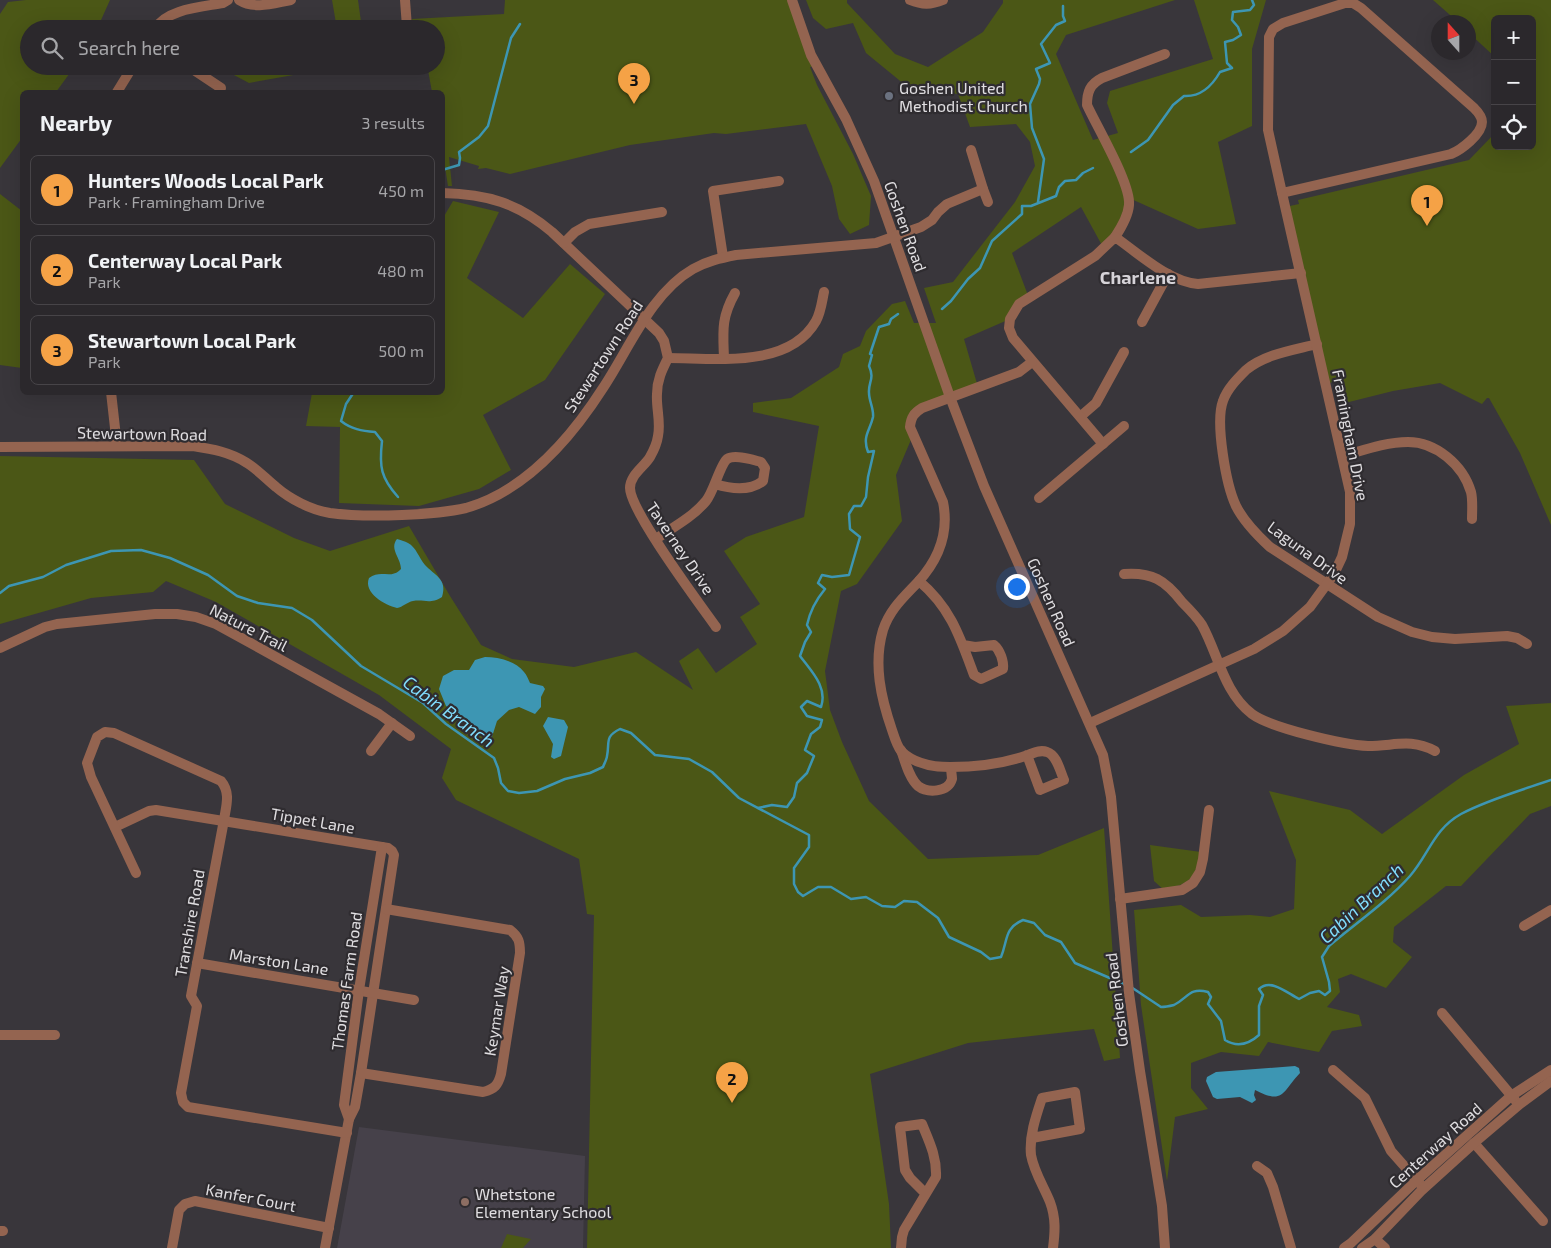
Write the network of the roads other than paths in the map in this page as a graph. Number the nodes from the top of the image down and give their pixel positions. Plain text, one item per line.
1 (228, 0) edge
2 (239, 0) edge
3 (291, 0) edge
4 (405, 0) edge
5 (792, 0) edge
6 (910, 0) edge
7 (943, 0) edge
8 (207, 3) edge
9 (161, 20) edge
10 (406, 20) edge
11 (1165, 54) dead end
12 (127, 75) edge
13 (202, 75) edge
14 (221, 88) dead end
15 (118, 90) edge
16 (971, 150) dead end
17 (779, 181) dead end
18 (983, 188) junction
19 (445, 193) edge
20 (1282, 193) junction
21 (988, 202) dead end
22 (662, 212) dead end
23 (895, 237) junction
24 (1115, 237) junction
25 (564, 243) junction
26 (723, 257) junction
27 (1301, 273) junction
28 (1168, 274) junction
29 (824, 292) dead end
30 (735, 293) dead end
31 (644, 321) junction
32 (1142, 322) dead end
33 (1317, 344) junction
34 (1124, 352) dead end
35 (668, 358) junction
36 (724, 358) junction
37 (1032, 362) junction
38 (111, 395) edge
39 (950, 397) junction
40 (1081, 416) junction
41 (1124, 426) dead end
42 (1103, 444) junction
43 (117, 446) junction
44 (0, 447) edge
45 (1343, 456) junction
46 (716, 484) junction
47 (1039, 498) dead end
48 (1472, 519) dead end
49 (656, 539) junction
50 (1124, 574) dead end
51 (919, 581) junction
52 (1326, 585) junction
53 (716, 627) dead end
54 (1527, 644) dead end
55 (963, 645) dead end
56 (0, 648) edge
57 (1220, 665) junction
58 (392, 723) junction
59 (1090, 723) junction
60 (410, 736) dead end
61 (901, 750) junction
62 (371, 751) dead end
63 (1435, 751) dead end
64 (1026, 755) dead end
65 (951, 767) junction
66 (1209, 810) dead end
67 (224, 820) junction
68 (115, 827) junction
69 (382, 847) junction
70 (394, 855) joint
71 (136, 872) dead end
72 (1120, 899) junction
73 (386, 909) junction
74 (1551, 910) edge
75 (1524, 926) dead end
76 (197, 963) junction
77 (359, 990) junction
78 (374, 992) junction
79 (414, 1000) dead end
80 (1442, 1013) dead end
81 (0, 1035) edge
82 (55, 1035) dead end
83 (1334, 1070) dead end
84 (1551, 1070) edge
85 (361, 1072) junction
86 (1551, 1081) edge
87 (1511, 1096) junction
88 (1519, 1105) junction
89 (349, 1119) junction
90 (347, 1133) junction
91 (1032, 1138) junction
92 (1474, 1144) junction
93 (1257, 1166) dead end
94 (1417, 1180) junction
95 (1424, 1189) junction
96 (925, 1193) junction
97 (1543, 1221) dead end
98 (329, 1228) junction
99 (1375, 1238) junction
100 (172, 1248) edge
101 (325, 1248) edge
102 (900, 1248) edge
103 (1053, 1248) edge
104 (1165, 1248) edge
105 (1292, 1248) edge
106 (1344, 1248) edge
107 (1362, 1248) edge
108 (1385, 1248) edge

1 - 8 street
2 - 3 street
4 - 10 street
5 - 23 street, Goshen Road
6 - 7 street
8 - 9 street
11 - 24 street
12 - 15 street
13 - 14 street
16 - 18 street
17 - 26 street
18 - 21 street
18 - 23 street, Stewartown Road
19 - 25 street
20 - 20 street, Framingham Drive
20 - 27 street, Framingham Drive
22 - 25 street
23 - 26 street, Stewartown Road
23 - 39 street, Goshen Road
24 - 28 street
24 - 37 street
25 - 31 street
26 - 31 street, Stewartown Road
27 - 28 street
27 - 33 street, Framingham Drive
28 - 32 street
29 - 36 street
30 - 36 street
31 - 35 street
31 - 43 street, Stewartown Road
33 - 45 street, Framingham Drive
33 - 52 street, Laguna Drive
34 - 40 street
35 - 36 street
35 - 49 street, Taverney Drive
37 - 39 street
37 - 40 street
38 - 43 street
39 - 51 street
39 - 59 street, Goshen Road
40 - 42 street
41 - 42 street
42 - 47 street
43 - 44 street, Stewartown Road
45 - 48 street
45 - 52 street, Framingham Drive
46 - 46 street
46 - 49 street
49 - 53 street, Taverney Drive
50 - 57 street
51 - 55 street
51 - 61 street
52 - 54 street, Laguna Drive
52 - 57 street, Framingham Drive
56 - 58 street, Nature Trail
57 - 59 street, Framingham Drive
57 - 63 street
58 - 60 street, Nature Trail
58 - 62 street
59 - 72 street, Goshen Road
61 - 65 street
61 - 65 street
64 - 65 street
66 - 72 street
67 - 68 street
67 - 68 street, Transhire Road
67 - 69 street, Tippet Lane
67 - 76 street, Transhire Road
68 - 71 street, Transhire Road
69 - 70 street, Tippet Lane
69 - 77 street, Thomas Farm Road
70 - 73 street, Thomas Farm Road
72 - 104 street, Goshen Road
73 - 78 street, Thomas Farm Road
73 - 85 street, Keymar Way
74 - 75 street
76 - 77 street, Marston Lane
76 - 90 street, Transhire Road
77 - 78 street, Marston Lane
77 - 89 street, Thomas Farm Road
78 - 79 street, Marston Lane
78 - 85 street, Thomas Farm Road
80 - 87 street
81 - 82 street
83 - 94 street
84 - 87 street, Centerway Road
85 - 89 street, Thomas Farm Road
86 - 88 street, Centerway Road
87 - 88 street
87 - 94 street, Centerway Road
88 - 92 street, Centerway Road
89 - 90 street, Thomas Farm Road
90 - 98 street, Thomas Farm Road
91 - 91 street
91 - 103 street
92 - 95 street, Centerway Road
92 - 97 street
93 - 105 street
94 - 95 street
94 - 106 street, Centerway Road
95 - 99 street, Centerway Road
96 - 96 street
96 - 102 street
98 - 100 street, Kanfer Court
98 - 101 street, Thomas Farm Road
99 - 107 street, Centerway Road
99 - 108 street

